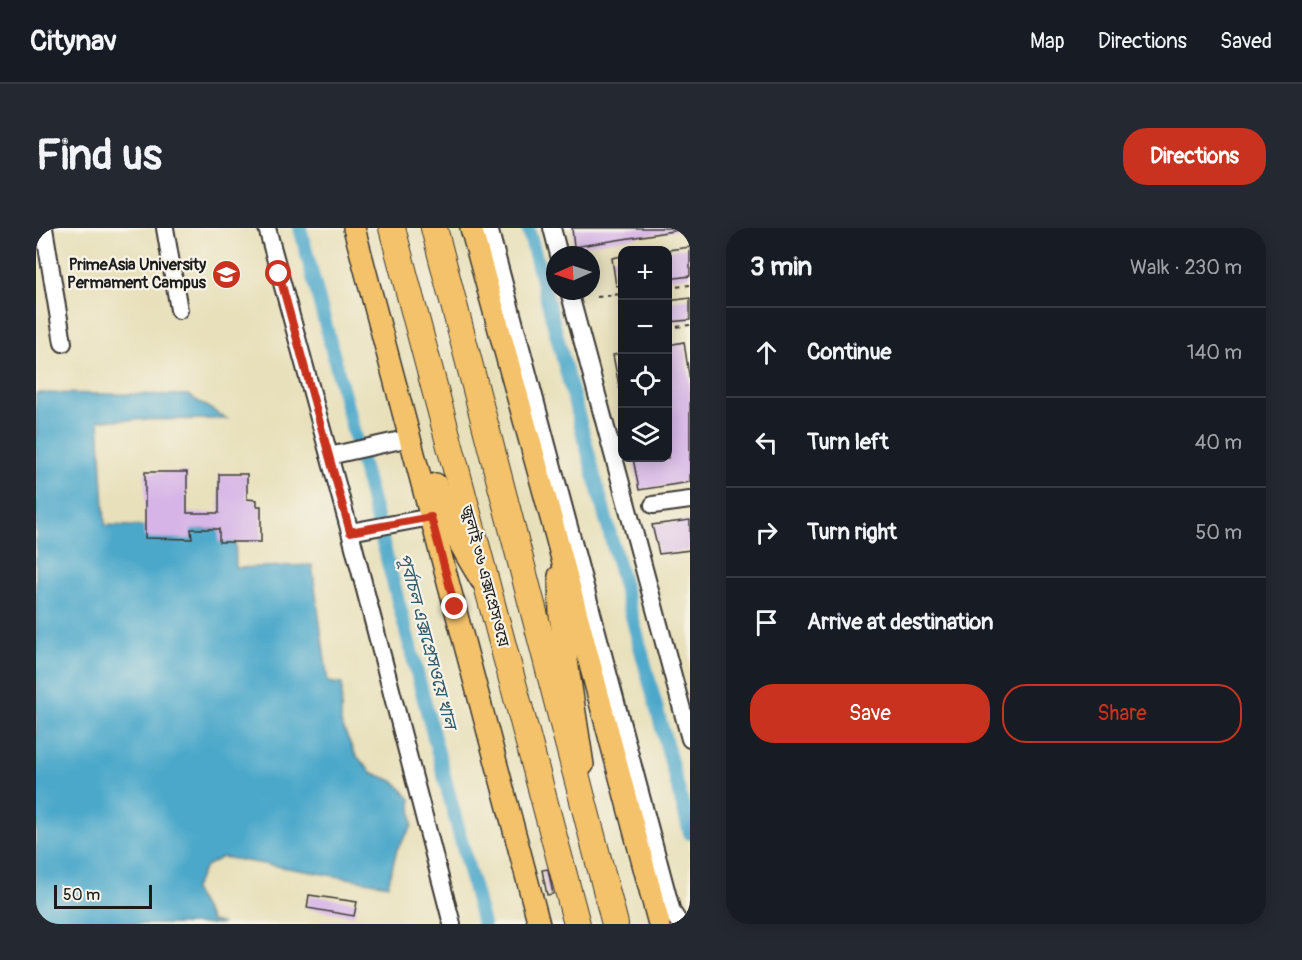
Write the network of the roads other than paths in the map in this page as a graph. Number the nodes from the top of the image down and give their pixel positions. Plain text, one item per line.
1 (44, 228) edge
2 (165, 228) edge
3 (267, 228) edge
4 (354, 228) edge
5 (392, 228) edge
6 (434, 228) edge
7 (471, 228) edge
8 (489, 228) edge
9 (552, 228) edge
10 (557, 246) edge
11 (571, 300) edge
12 (179, 310) dead end
13 (376, 310) junction
14 (63, 343) dead end
15 (410, 438) junction
16 (329, 456) junction
17 (690, 500) edge
18 (653, 505) dead end
19 (431, 517) junction
20 (357, 531) junction
21 (560, 549) junction
22 (490, 596) junction
23 (690, 739) edge
24 (590, 830) junction
25 (667, 918) edge
26 (452, 924) edge
27 (539, 924) edge
28 (577, 924) edge
29 (615, 924) edge

1 - 14 street
2 - 12 street
3 - 16 street
4 - 13 main road
5 - 22 highway, জুলাই ৩৬ এক্সপ্রেসওয়ে
6 - 24 highway
7 - 21 main road
8 - 25 street
9 - 10 street
11 - 23 street
13 - 15 main road
13 - 22 main road
15 - 16 street
15 - 19 main road
16 - 20 street
17 - 18 street
19 - 20 street
19 - 27 main road
20 - 26 street
21 - 24 main road
21 - 25 main road
22 - 28 highway, জুলাই ৩৬ এক্সপ্রেসওয়ে
24 - 29 highway

